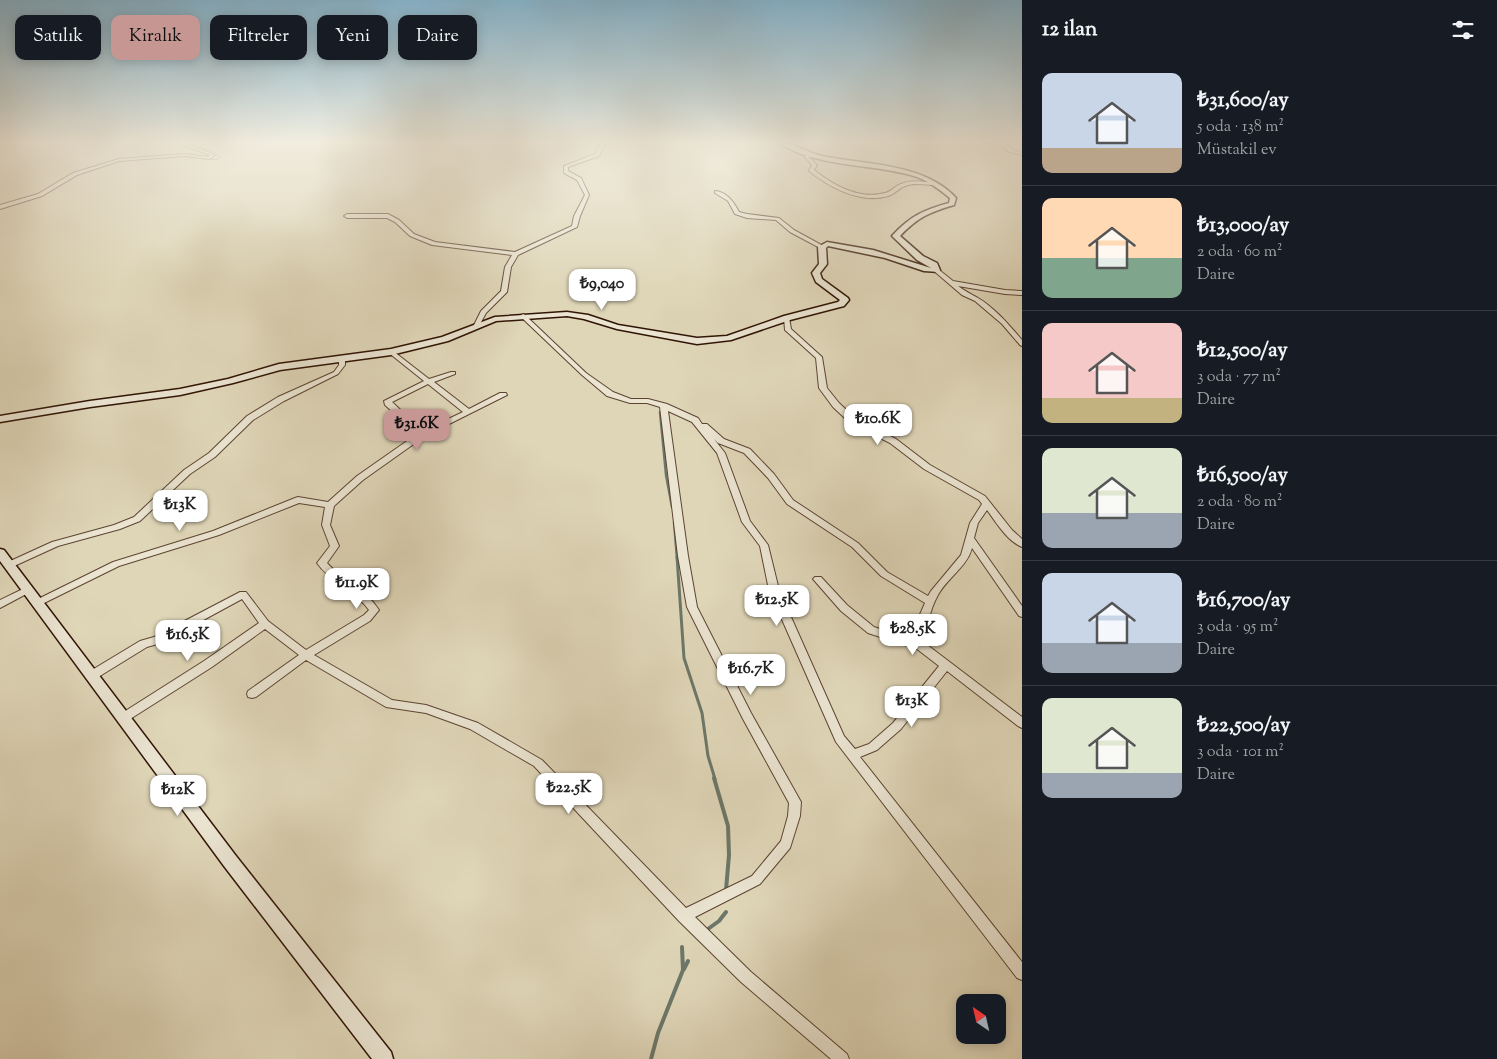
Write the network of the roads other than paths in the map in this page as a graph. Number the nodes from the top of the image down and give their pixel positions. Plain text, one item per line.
1 (46, 191) edge
2 (585, 191) edge
3 (852, 191) edge
4 (892, 191) edge
5 (945, 191) edge
6 (717, 192) dead end
7 (0, 207) edge
8 (347, 216) dead end
9 (822, 247) junction
10 (516, 254) junction
11 (936, 270) junction
12 (952, 283) junction
13 (1022, 293) edge
14 (523, 316) junction
15 (787, 318) junction
16 (477, 325) junction
17 (1022, 344) edge
18 (391, 352) junction
19 (342, 358) junction
20 (453, 373) dead end
21 (430, 381) junction
22 (503, 396) dead end
23 (664, 406) junction
24 (468, 412) junction
25 (0, 419) edge
26 (695, 420) junction
27 (422, 434) junction
28 (986, 504) junction
29 (330, 505) junction
30 (971, 540) junction
31 (1022, 544) edge
32 (4, 559) edge
33 (818, 579) dead end
34 (27, 590) junction
35 (930, 602) junction
36 (37, 603) junction
37 (0, 604) edge
38 (1022, 613) edge
39 (265, 624) junction
40 (921, 646) junction
41 (306, 655) junction
42 (946, 665) junction
43 (91, 676) junction
44 (252, 694) dead end
45 (123, 718) junction
46 (1022, 723) edge
47 (852, 755) junction
48 (684, 916) junction
49 (1022, 973) edge
50 (384, 1059) edge
51 (842, 1059) edge

1 - 7 street
2 - 10 street
3 - 4 street
5 - 11 street
6 - 9 street
8 - 10 street
9 - 11 street
9 - 15 street
10 - 16 street
11 - 12 street
12 - 13 street
12 - 17 street
14 - 15 street
14 - 16 street
14 - 23 street
15 - 28 street
16 - 18 street
18 - 19 street
18 - 21 street
19 - 25 street
19 - 32 street
20 - 21 street
21 - 24 street
21 - 27 street
22 - 24 street
23 - 26 street
23 - 48 street
24 - 27 street
26 - 35 street
26 - 47 street
27 - 29 street
28 - 30 street
28 - 31 street
29 - 36 street
29 - 41 street
30 - 35 street
30 - 38 street
32 - 34 street
33 - 40 street
34 - 36 street
34 - 37 street
35 - 40 street
36 - 43 street
39 - 41 street
39 - 43 street
39 - 45 street
40 - 42 street
41 - 44 street
41 - 48 street
42 - 46 street
42 - 47 street
43 - 45 street
45 - 50 street
47 - 49 street
48 - 51 street

